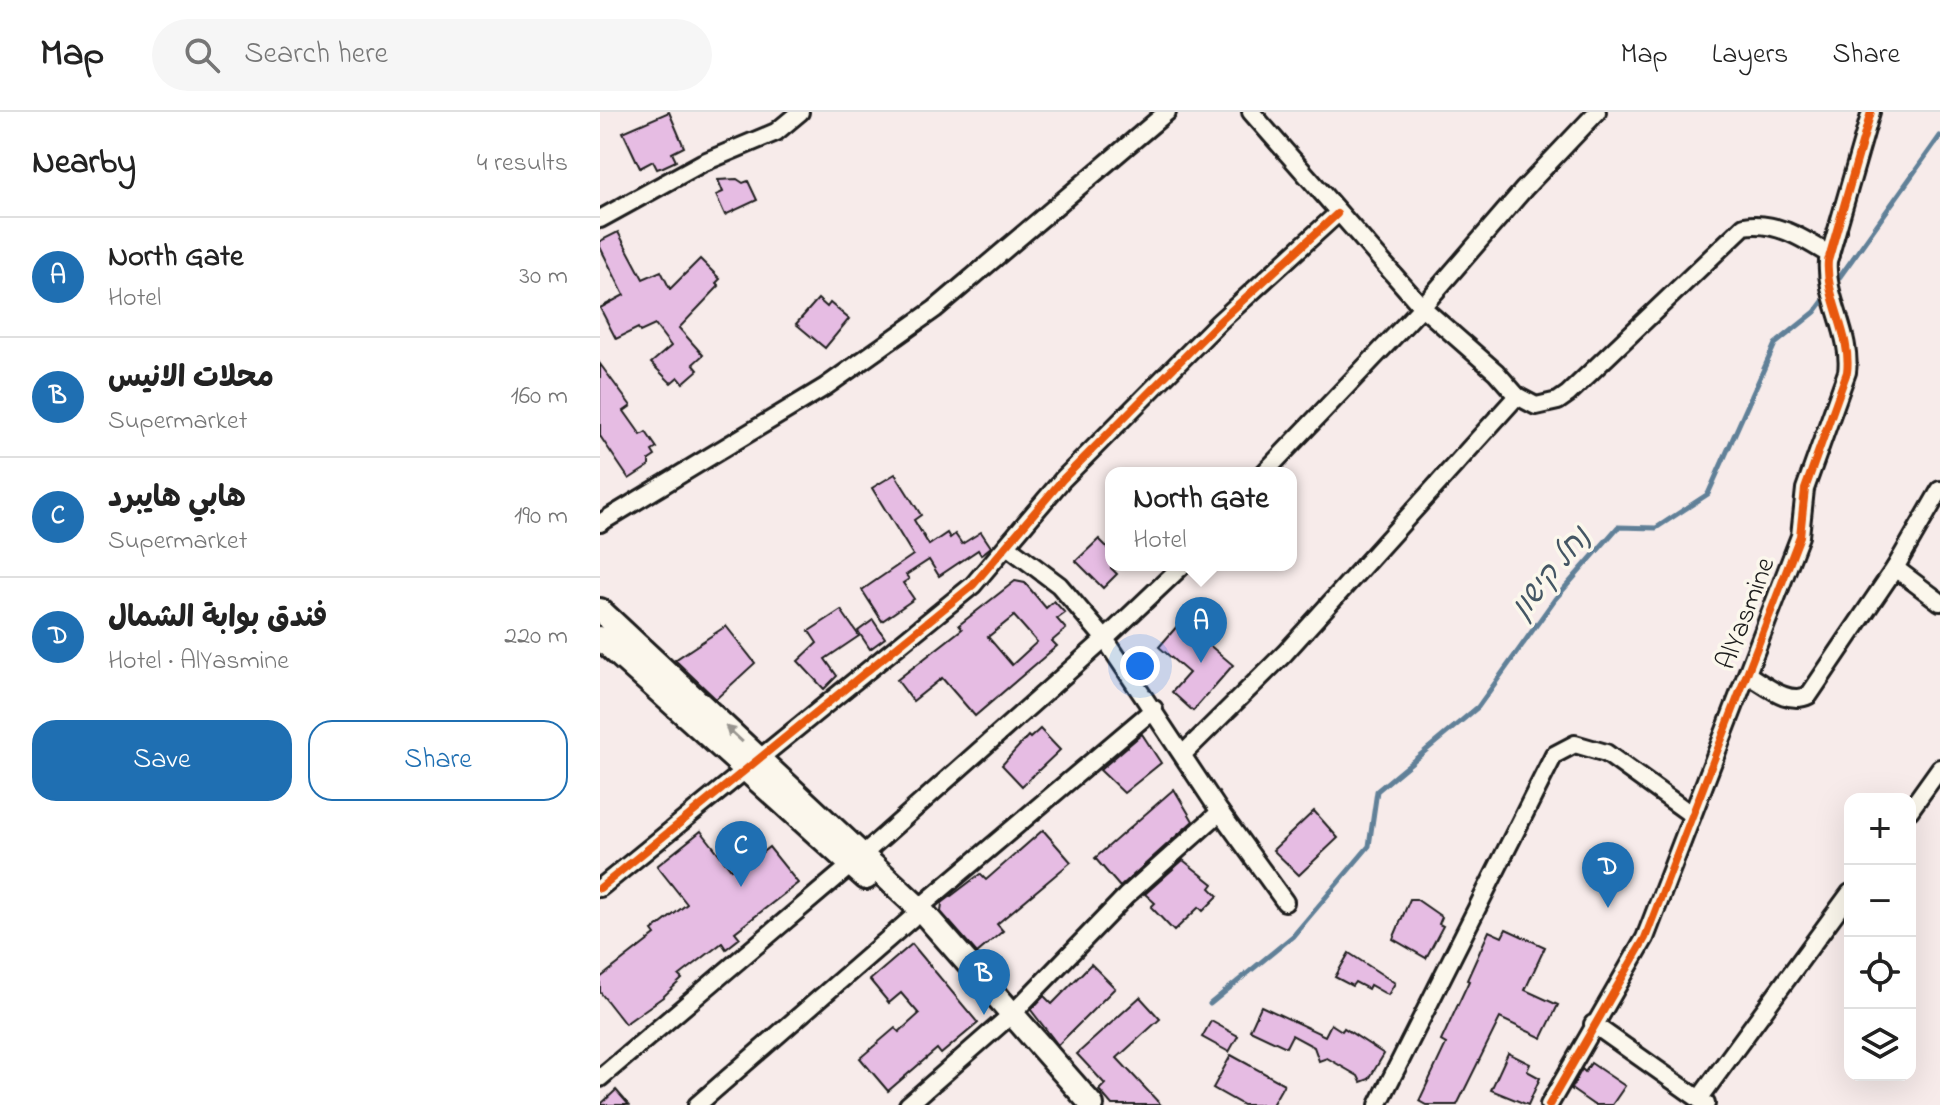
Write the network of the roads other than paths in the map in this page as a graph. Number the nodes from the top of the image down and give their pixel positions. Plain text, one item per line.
1 (800, 112) edge
2 (1167, 112) edge
3 (1251, 112) edge
4 (1597, 112) edge
5 (1871, 112) edge
6 (1337, 214) junction
7 (600, 219) edge
8 (1830, 255) junction
9 (1422, 307) junction
10 (1517, 396) junction
11 (1270, 467) edge
12 (1940, 490) edge
13 (600, 523) edge
14 (1007, 546) junction
15 (1895, 568) junction
16 (1177, 571) edge
17 (1940, 602) edge
18 (600, 610) edge
19 (600, 638) edge
20 (1105, 639) junction
21 (1748, 675) junction
22 (1154, 709) junction
23 (1183, 754) junction
24 (753, 762) junction
25 (1940, 768) edge
26 (1916, 802) edge
27 (1220, 812) junction
28 (1692, 815) junction
29 (856, 859) junction
30 (600, 888) edge
31 (1285, 902) dead end
32 (1844, 902) edge
33 (915, 914) junction
34 (1012, 1014) junction
35 (1593, 1024) junction
36 (600, 1078) edge
37 (1704, 1102) edge
38 (697, 1105) edge
39 (908, 1105) edge
40 (1092, 1105) edge
41 (1378, 1105) edge
42 (1549, 1105) edge

1 - 7 street
2 - 13 street
3 - 6 street
4 - 9 street
5 - 8 street, AlYasmine
6 - 9 street
6 - 14 street
8 - 10 street
8 - 21 street, AlYasmine
9 - 10 street
9 - 11 street
10 - 23 street
12 - 15 street
14 - 20 street
14 - 24 street
15 - 17 street
15 - 21 street
16 - 20 street
24 -> 18 street
19 - 24 street
20 - 22 street
20 - 29 street
21 - 28 street, AlYasmine
22 - 23 street
22 - 33 street
23 - 27 street
24 - 29 street
24 - 30 street
25 - 26 street
27 - 31 street
27 - 34 street
28 - 35 street, AlYasmine
28 - 41 street
29 - 33 street
29 - 36 street
32 - 37 street
33 - 34 street
33 - 38 street
34 - 39 street
34 - 40 street
35 - 37 street
35 - 42 street, AlYasmine

